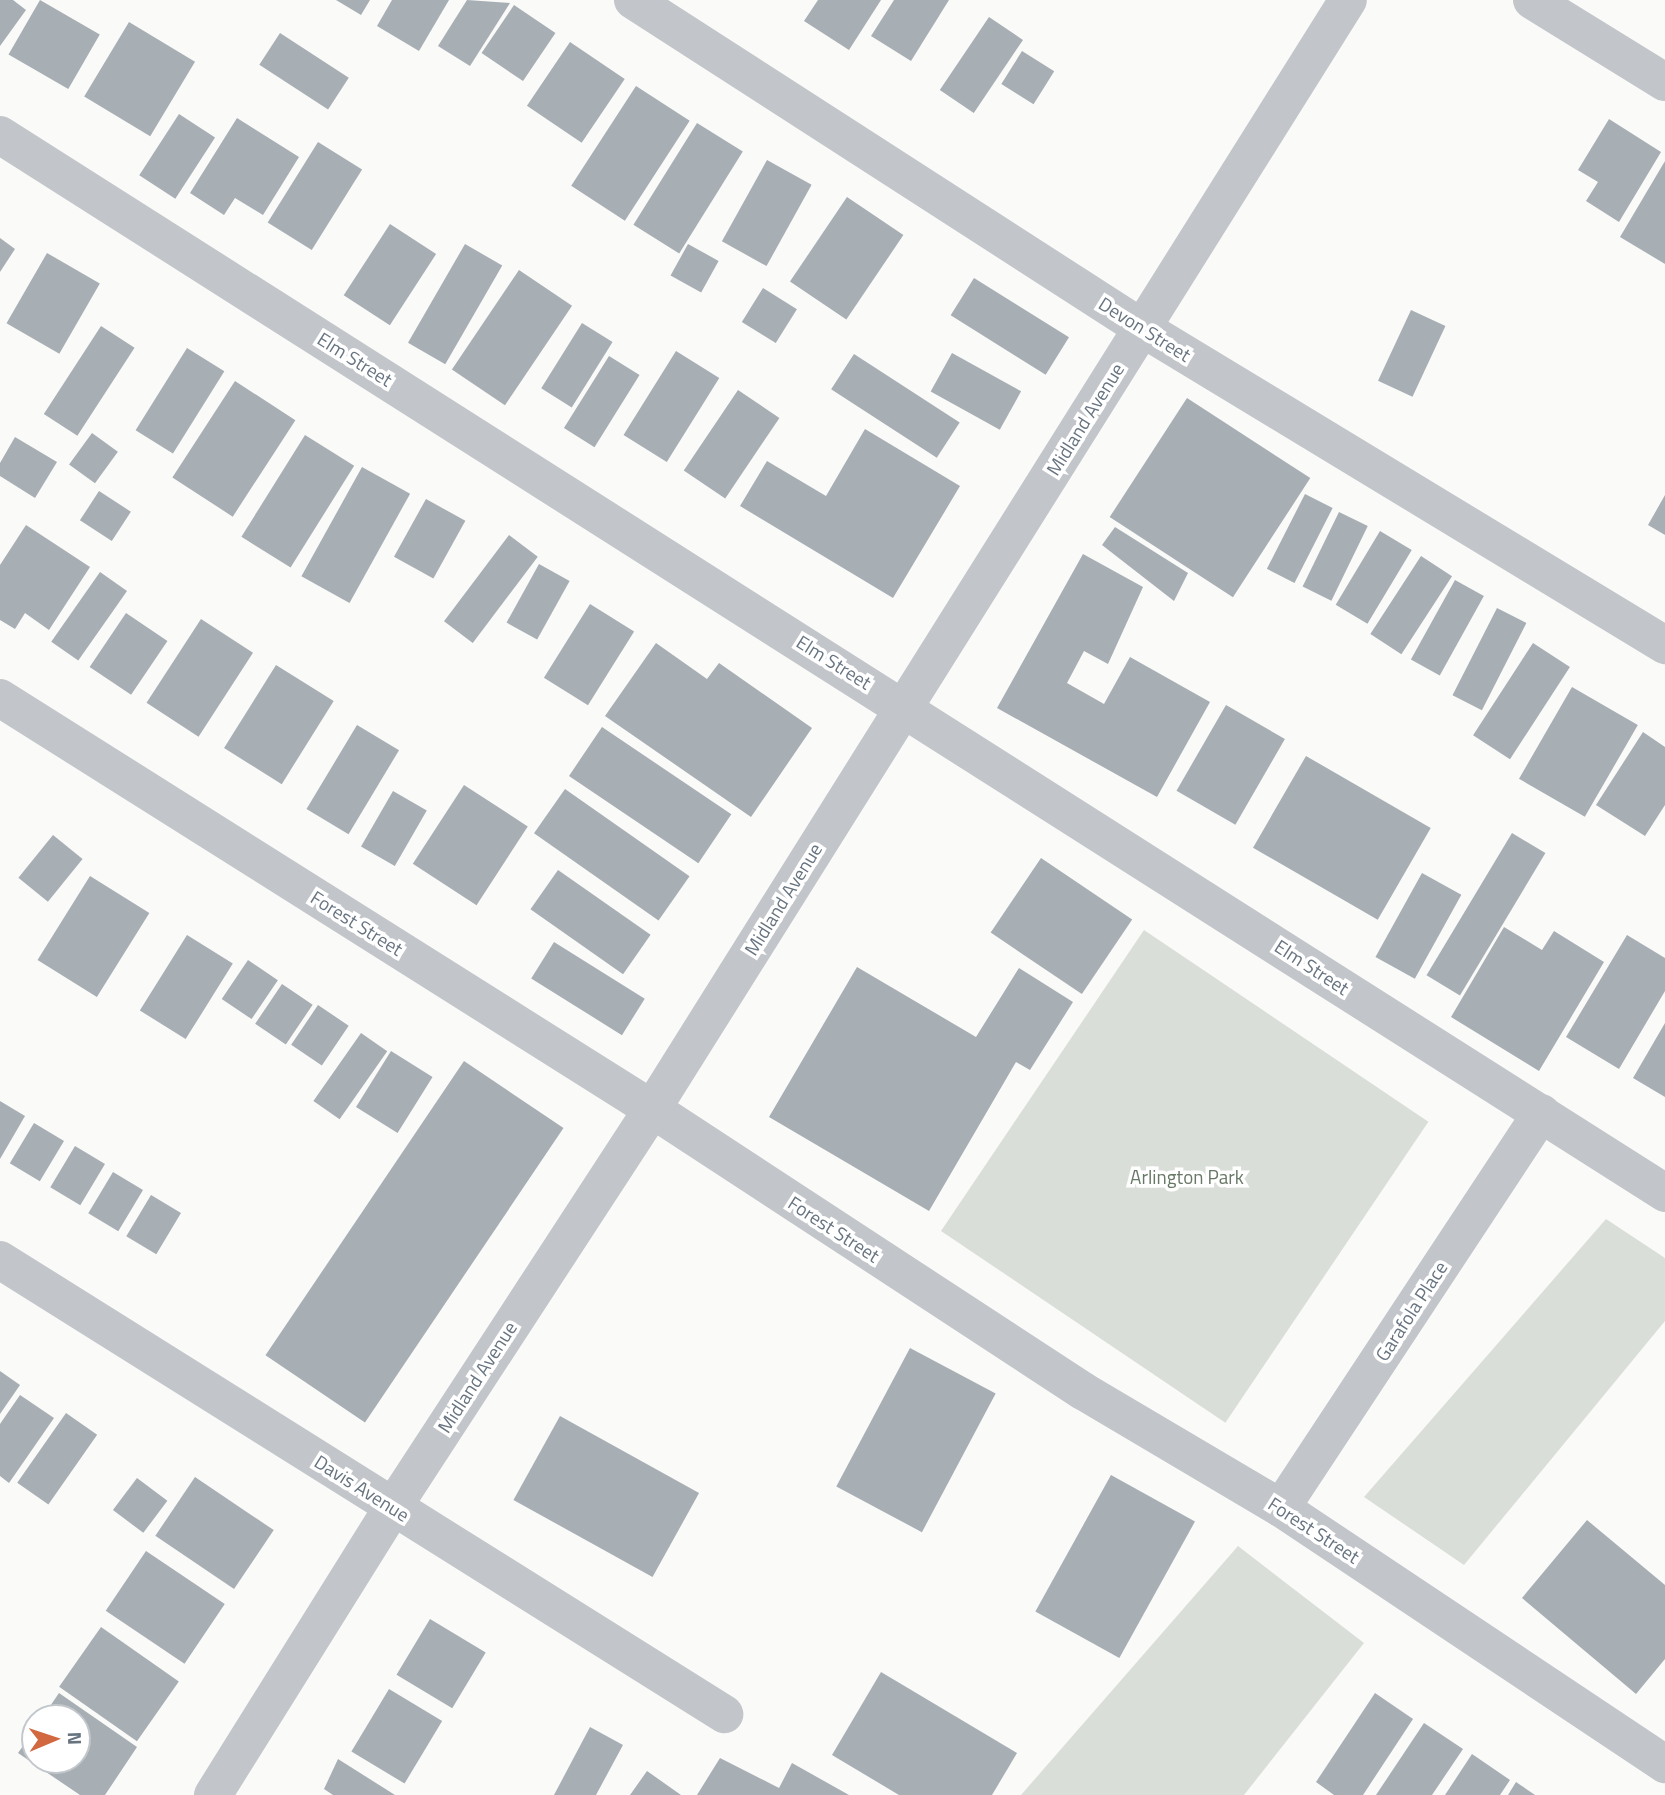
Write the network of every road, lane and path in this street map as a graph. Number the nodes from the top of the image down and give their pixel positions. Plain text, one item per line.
1 (634, 0) edge
2 (1348, 0) edge
3 (1532, 0) edge
4 (1665, 82) edge
5 (0, 135) edge
6 (1142, 328) junction
7 (1665, 645) edge
8 (0, 698) edge
9 (905, 707) junction
10 (652, 1109) junction
11 (1541, 1113) junction
12 (1665, 1193) edge
13 (0, 1260) edge
14 (393, 1507) junction
15 (1281, 1508) junction
16 (724, 1714) dead end
17 (1665, 1764) edge
18 (213, 1795) edge

1 - 6 street, Devon Street
2 - 6 street, Midland Avenue
3 - 4 street
5 - 9 street, Elm Street
6 - 7 street, Devon Street
6 - 9 street, Midland Avenue
8 - 10 street, Forest Street
9 - 10 street, Midland Avenue
9 - 11 street, Elm Street
10 - 14 street, Midland Avenue
10 - 15 street, Forest Street
11 - 12 street, Elm Street
11 - 15 street, Garafola Place
13 - 14 street, Davis Avenue
14 - 16 street, Davis Avenue
14 - 18 street, Midland Avenue
15 - 17 street, Forest Street

